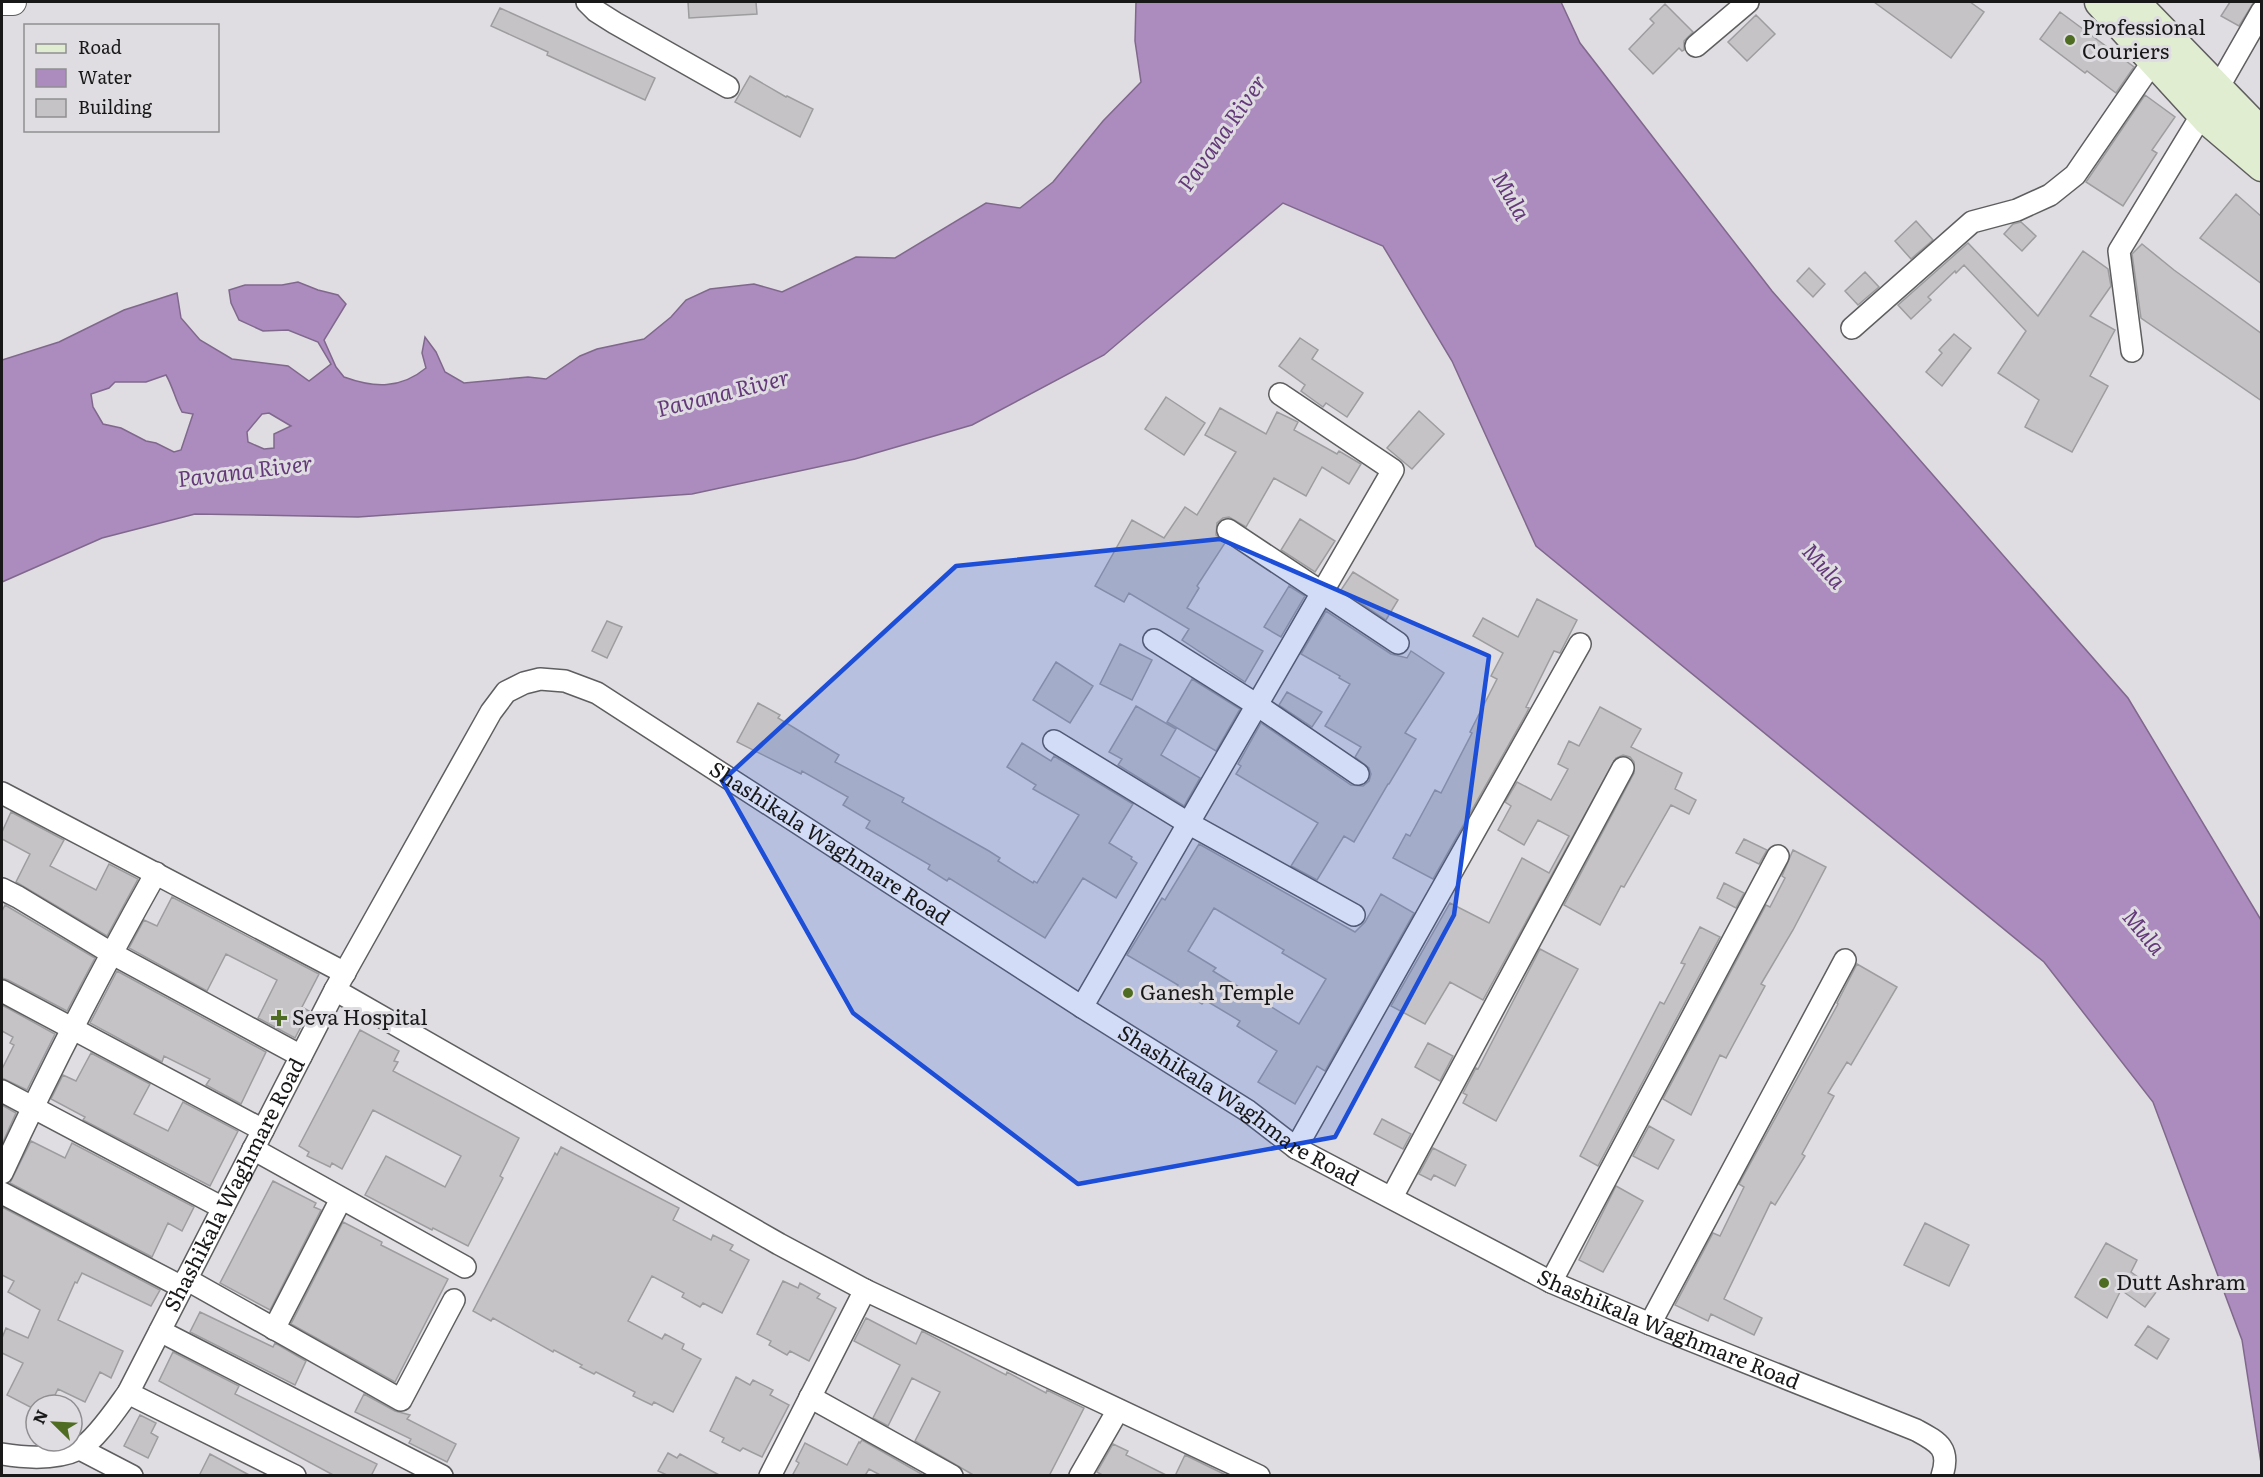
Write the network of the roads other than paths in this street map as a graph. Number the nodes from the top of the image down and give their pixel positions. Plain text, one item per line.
1 (2, 2) edge
2 (13, 2) edge
3 (587, 2) edge
4 (1748, 2) edge
5 (2100, 2) edge
6 (2134, 2) edge
7 (2262, 11) edge
8 (1696, 46) dead end
9 (2154, 60) junction
10 (728, 87) dead end
11 (2218, 88) junction
12 (2202, 113) junction
13 (2260, 131) edge
14 (2262, 166) edge
15 (1852, 328) dead end
16 (2132, 351) dead end
17 (1280, 394) dead end
18 (1228, 530) dead end
19 (1322, 592) junction
20 (1154, 640) dead end
21 (1398, 643) dead end
22 (1580, 644) dead end
23 (1257, 705) junction
24 (1054, 741) dead end
25 (1623, 768) dead end
26 (1358, 774) dead end
27 (2, 793) edge
28 (1188, 823) junction
29 (1778, 856) dead end
30 (156, 873) junction
31 (2, 889) edge
32 (1354, 915) dead end
33 (111, 953) junction
34 (1845, 960) dead end
35 (340, 982) junction
36 (2, 991) edge
37 (1082, 1007) junction
38 (73, 1029) junction
39 (301, 1056) junction
40 (2, 1091) edge
41 (32, 1107) junction
42 (263, 1130) junction
43 (1296, 1148) junction
44 (253, 1149) junction
45 (2, 1173) edge
46 (2, 1193) edge
47 (1392, 1197) junction
48 (340, 1199) junction
49 (223, 1208) junction
50 (465, 1267) dead end
51 (1551, 1282) junction
52 (184, 1283) junction
53 (865, 1290) junction
54 (454, 1300) dead end
55 (1650, 1324) junction
56 (274, 1329) junction
57 (160, 1330) junction
58 (128, 1393) junction
59 (810, 1398) junction
60 (1118, 1410) junction
61 (84, 1445) edge
62 (84, 1451) edge
63 (62, 1453) edge
64 (2, 1454) edge
65 (20, 1466) edge
66 (132, 1476) edge
67 (295, 1476) edge
68 (442, 1476) edge
69 (770, 1476) edge
70 (952, 1476) edge
71 (1080, 1476) edge
72 (1259, 1476) edge
73 (1942, 1476) edge

1 - 2 street
3 - 10 street
4 - 8 street
5 - 9 main road
6 - 11 main road
7 - 11 street
9 - 12 main road
9 - 15 street
11 - 12 street
11 - 13 main road
12 - 14 main road
12 - 16 street
17 - 19 street
18 - 19 street
19 - 21 street
19 - 23 street
20 - 23 street
22 - 43 street
23 - 26 street
23 - 28 street
24 - 28 street
25 - 47 street
27 - 30 street
28 - 32 street
28 - 37 street
29 - 51 street
30 - 33 street
30 - 35 street
31 - 33 street
33 - 38 street
33 - 39 street
34 - 55 street
35 - 37 street, Shashikala Waghmare Road
35 - 39 street, Shashikala Waghmare Road
35 - 53 street
36 - 38 street
37 - 43 street, Shashikala Waghmare Road
38 - 41 street
38 - 42 street
39 - 42 street, Shashikala Waghmare Road
40 - 41 street
41 - 45 street
41 - 49 street
42 - 44 street, Shashikala Waghmare Road
43 - 47 street, Shashikala Waghmare Road
44 - 48 street
44 - 49 street, Shashikala Waghmare Road
46 - 52 street
47 - 51 street, Shashikala Waghmare Road
48 - 50 street
48 - 56 street
49 - 52 street, Shashikala Waghmare Road
51 - 55 street, Shashikala Waghmare Road
52 - 56 street
52 - 57 street, Shashikala Waghmare Road
53 - 59 street
53 - 60 street
54 - 56 street
55 - 73 street, Shashikala Waghmare Road
57 - 58 street, Shashikala Waghmare Road
57 - 68 street
58 - 61 street, Shashikala Waghmare Road
58 - 67 street
59 - 69 street
59 - 70 street
60 - 71 street
60 - 72 street
62 - 66 street
63 - 65 street
64 - 65 street

